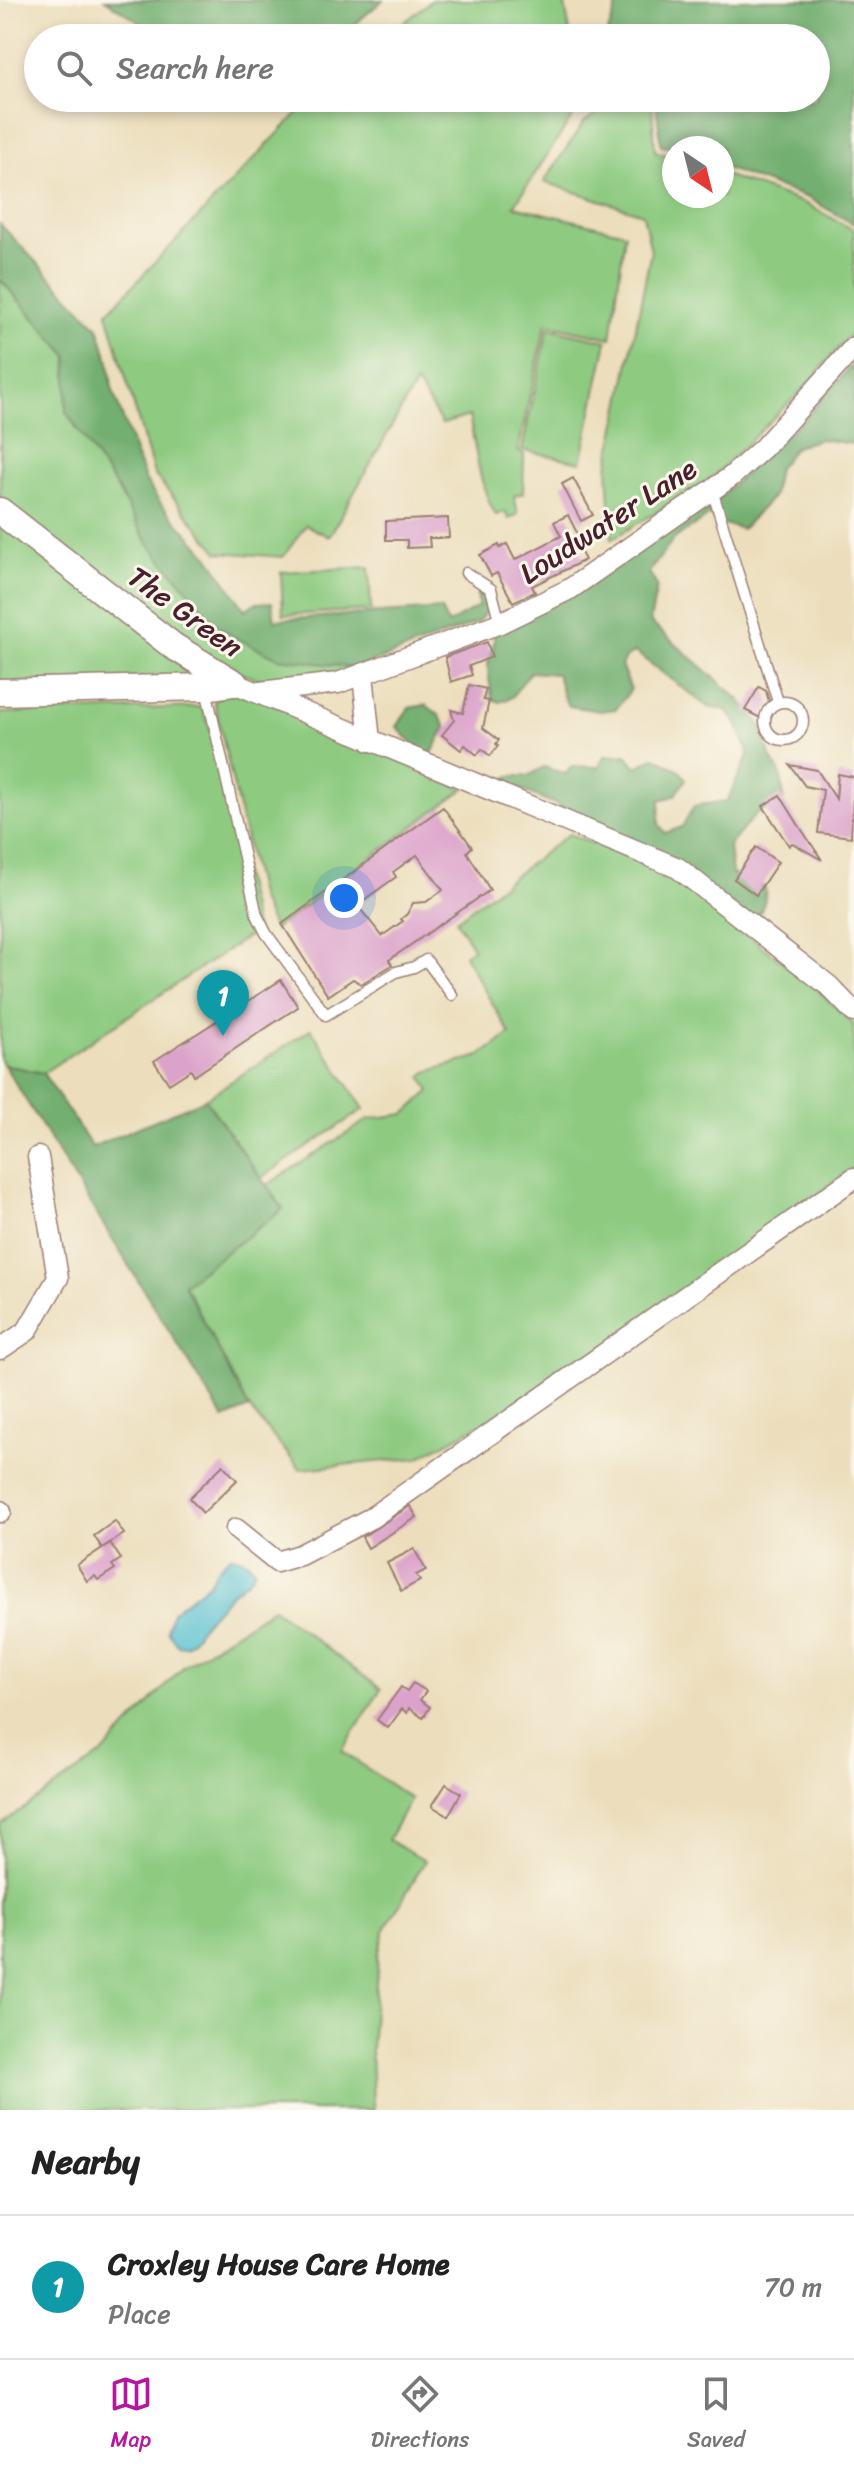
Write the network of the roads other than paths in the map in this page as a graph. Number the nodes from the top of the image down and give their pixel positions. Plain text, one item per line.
1 (854, 347) edge
2 (712, 490) junction
3 (0, 511) edge
4 (466, 573) dead end
5 (500, 623) junction
6 (363, 675) junction
7 (206, 687) junction
8 (245, 688) junction
9 (0, 692) edge
10 (778, 702) dead end
11 (370, 741) junction
12 (452, 995) dead end
13 (854, 1012) edge
14 (38, 1157) dead end
15 (854, 1178) edge
16 (0, 1349) edge
17 (236, 1529) dead end

1 - 2 street, Loudwater Lane
2 - 5 street, Loudwater Lane
2 - 10 lane
3 - 8 street, The Green
4 - 5 lane
5 - 6 street, Loudwater Lane
6 - 8 street, Loudwater Lane
6 - 11 street
7 - 8 street, The Green
7 - 9 street, The Green
7 - 12 lane
8 - 11 street
11 - 13 street
14 - 16 street
15 - 17 street

